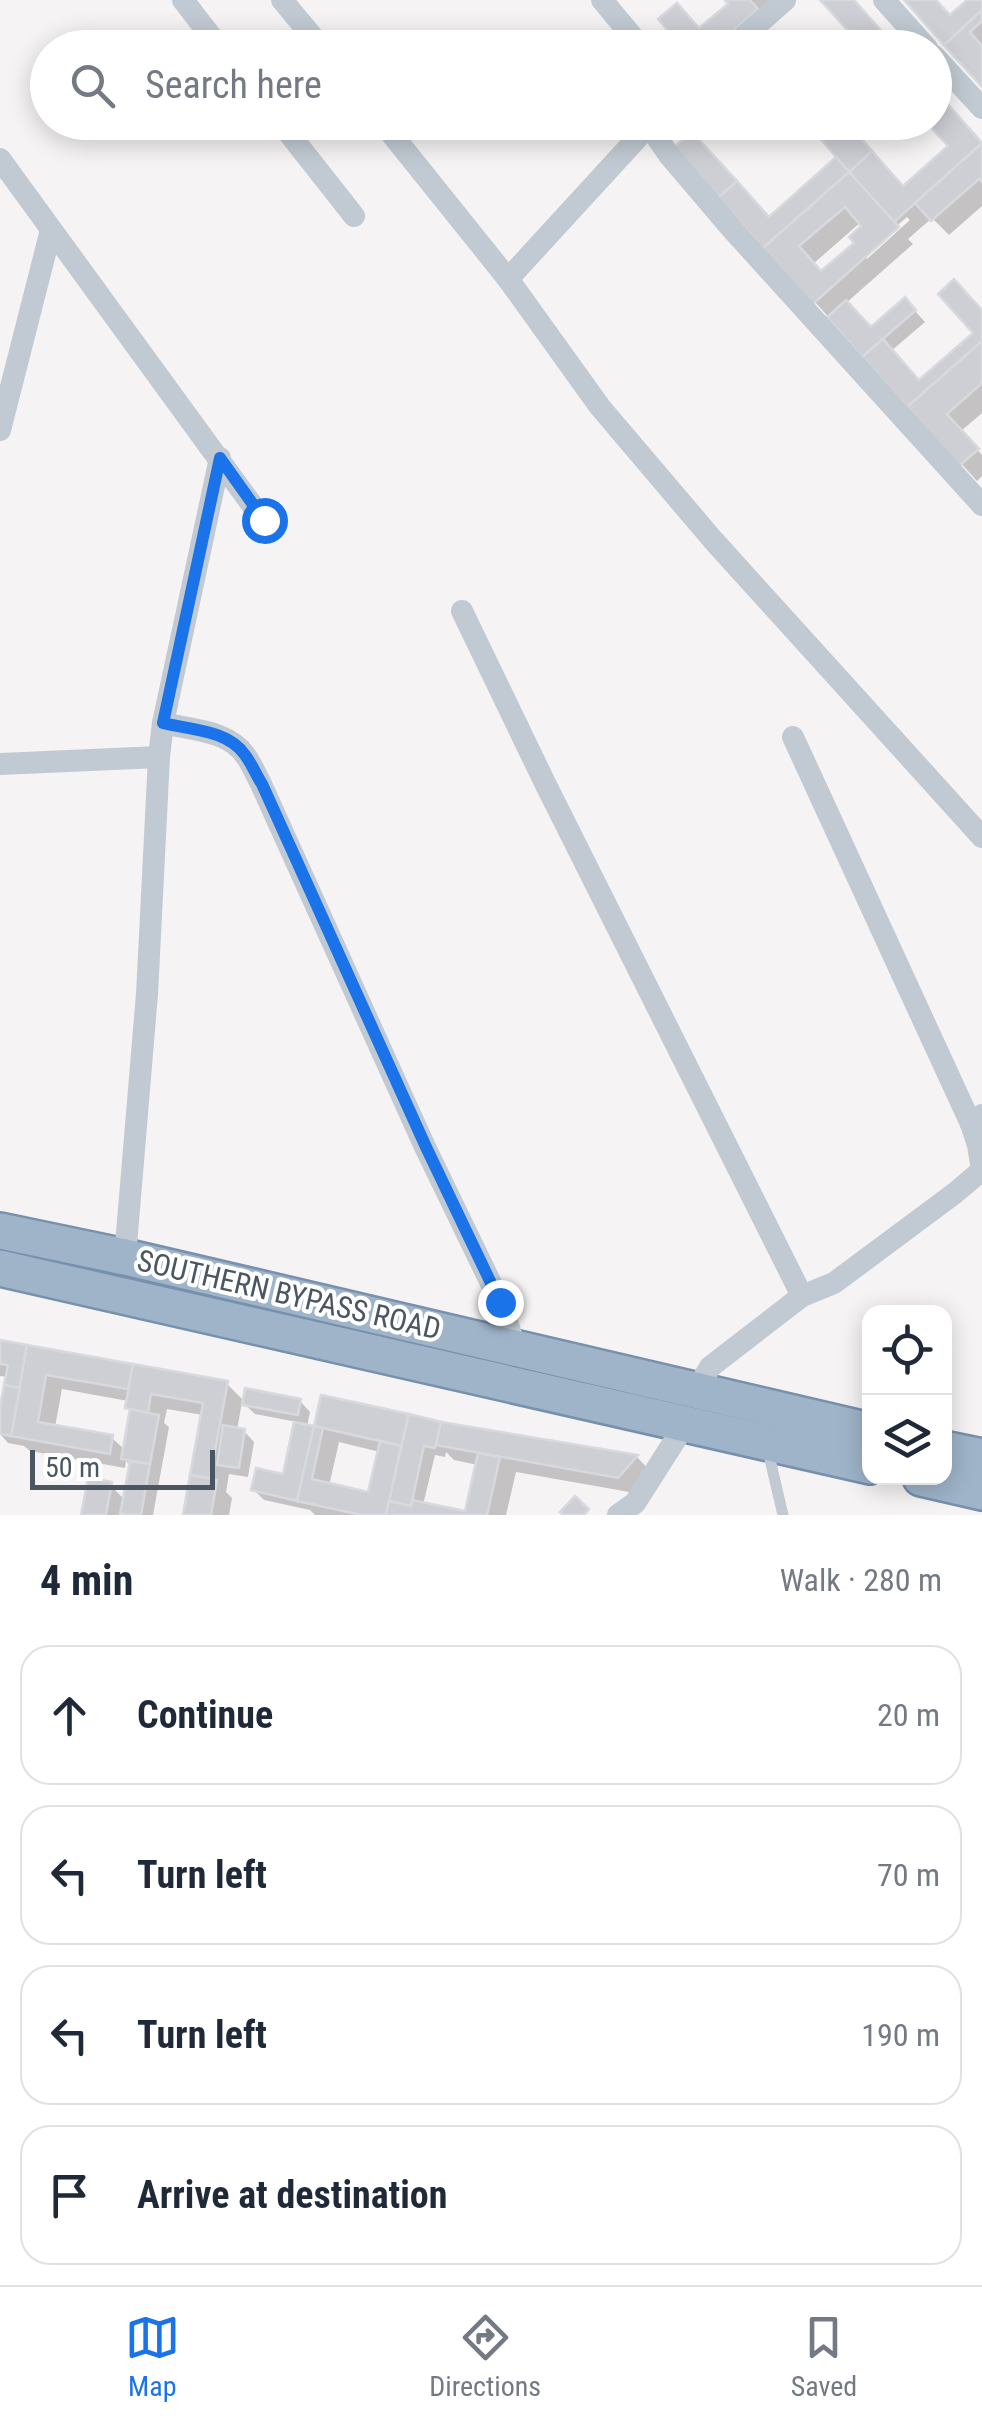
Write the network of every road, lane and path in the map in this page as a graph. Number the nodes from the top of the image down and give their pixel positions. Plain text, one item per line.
1 (183, 0) edge
2 (282, 0) edge
3 (602, 0) edge
4 (785, 0) edge
5 (884, 0) edge
6 (206, 30) edge
7 (307, 30) edge
8 (627, 30) edge
9 (751, 30) edge
10 (911, 30) edge
11 (952, 76) edge
12 (982, 108) edge
13 (294, 140) edge
14 (396, 140) edge
15 (635, 140) edge
16 (660, 140) edge
17 (0, 159) edge
18 (354, 216) dead end
19 (51, 230) junction
20 (508, 279) junction
21 (0, 430) edge
22 (220, 458) junction
23 (982, 506) edge
24 (264, 520) dead end
25 (462, 611) dead end
26 (163, 723) junction
27 (793, 738) dead end
28 (158, 757) junction
29 (0, 764) edge
30 (982, 837) edge
31 (977, 1120) edge
32 (982, 1170) edge
33 (0, 1231) edge
34 (125, 1257) junction
35 (0, 1268) edge
36 (802, 1296) junction
37 (516, 1348) junction
38 (691, 1407) junction
39 (862, 1431) edge
40 (766, 1442) junction
41 (952, 1451) edge
42 (982, 1457) edge
43 (862, 1464) edge
44 (952, 1485) edge
45 (982, 1492) edge
46 (632, 1511) edge
47 (783, 1515) edge

1 - 6 street
2 - 7 street
3 - 8 street
4 - 9 street
5 - 10 street
11 - 12 street
13 - 18 street
14 - 20 street
15 - 20 street
16 - 23 street
17 - 19 street
19 - 21 street
19 - 22 street
20 - 30 street
22 - 24 street
22 - 26 street
25 - 36 street
26 - 28 street
26 - 37 street
27 - 31 street
28 - 29 street
28 - 34 street
31 - 32 street
32 - 36 street
33 - 34 highway, SOUTHERN BYPASS ROAD
34 - 37 highway, SOUTHERN BYPASS ROAD
35 - 38 highway, SOUTHERN BYPASS ROAD
36 - 38 street
37 - 38 highway, SOUTHERN BYPASS ROAD
38 - 39 highway, SOUTHERN BYPASS ROAD
38 - 40 highway, SOUTHERN BYPASS ROAD
38 - 46 street
40 - 43 highway, SOUTHERN BYPASS ROAD
40 - 47 lane
41 - 42 highway
44 - 45 highway

